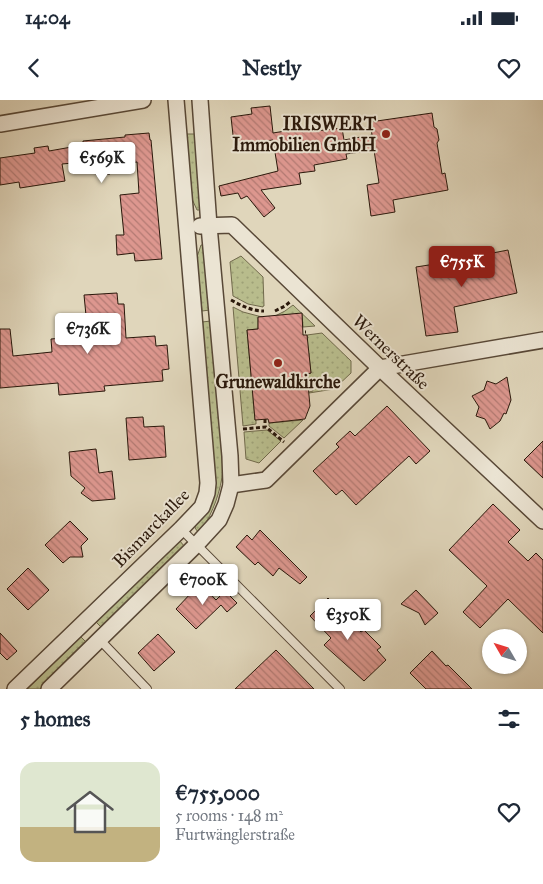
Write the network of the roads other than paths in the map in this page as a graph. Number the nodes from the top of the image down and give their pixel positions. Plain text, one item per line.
1 (143, 100) edge
2 (176, 100) edge
3 (200, 100) edge
4 (0, 124) edge
5 (209, 226) junction
6 (187, 228) junction
7 (543, 340) edge
8 (380, 368) junction
9 (232, 485) junction
10 (543, 521) edge
11 (181, 528) junction
12 (197, 544) junction
13 (100, 640) junction
14 (15, 689) edge
15 (49, 689) edge
16 (147, 689) edge
17 (340, 689) edge

1 - 4 street
2 - 6 street, Bismarckallee
3 - 5 street
5 - 6 street
5 - 8 street, Wernerstraße
5 - 9 street
6 - 11 street, Bismarckallee
7 - 8 street
8 - 9 street
8 - 10 street, Wernerstraße
9 - 12 street
11 - 12 lane
11 - 14 street, Bismarckallee
12 - 13 street
12 - 17 lane
13 - 15 street
13 - 16 lane

